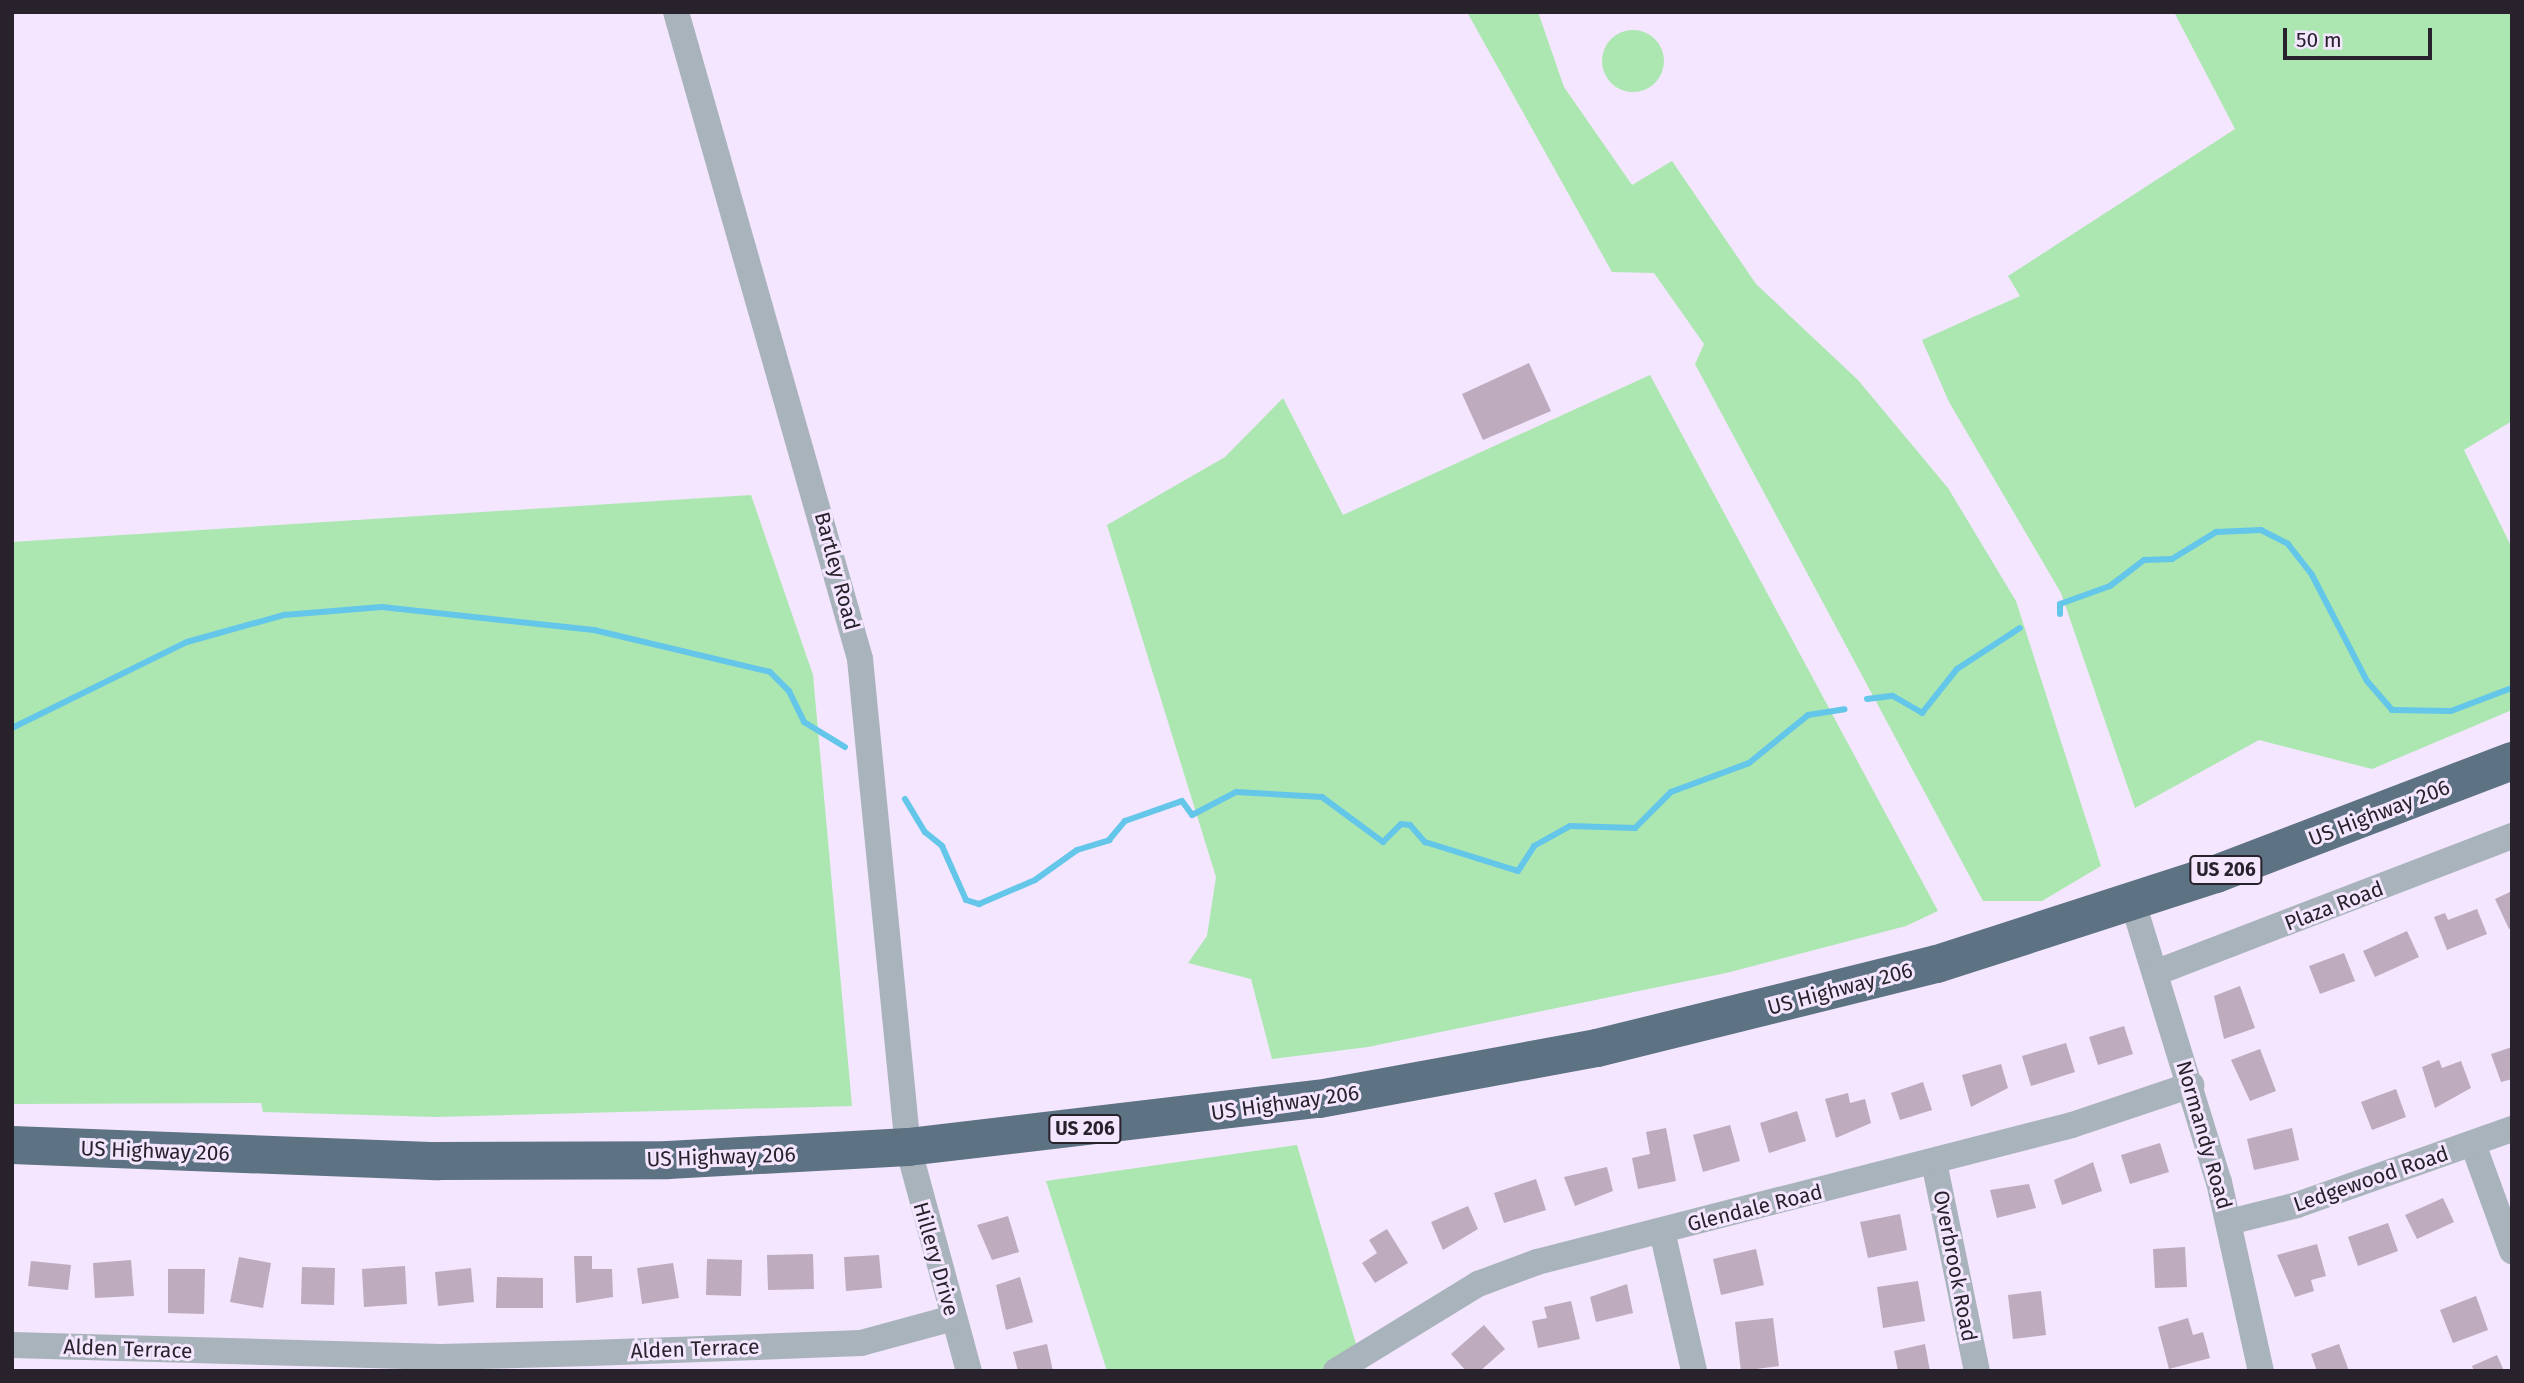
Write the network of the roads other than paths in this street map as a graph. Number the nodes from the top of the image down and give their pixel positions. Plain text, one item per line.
1 (676, 12) edge
2 (2512, 761) edge
3 (2512, 836) edge
4 (2133, 903) junction
5 (2155, 973) junction
6 (2191, 1085) junction
7 (2512, 1129) edge
8 (2473, 1144) junction
9 (12, 1145) edge
10 (908, 1147) junction
11 (1934, 1162) junction
12 (2229, 1222) junction
13 (1662, 1231) junction
14 (2512, 1251) edge
15 (953, 1318) junction
16 (12, 1345) edge
17 (969, 1371) edge
18 (1336, 1371) edge
19 (1694, 1371) edge
20 (1977, 1371) edge
21 (2261, 1371) edge

1 - 10 street, Bartley Road
2 - 4 highway, US Highway 206 / US 206
3 - 5 street, Plaza Road
4 - 5 street, Normandy Road
4 - 10 highway, US Highway 206 / US 206
5 - 6 street, Normandy Road
6 - 11 street, Glendale Road
6 - 12 street, Normandy Road
7 - 8 street, Ledgewood Road
8 - 12 street, Ledgewood Road
8 - 14 street
9 - 10 highway, US Highway 206 / US 206
10 - 15 street, Hillery Drive
11 - 13 street, Glendale Road
11 - 20 street, Overbrook Road
12 - 21 street, Normandy Road
13 - 18 street, Glendale Road
13 - 19 street
15 - 16 street, Alden Terrace
15 - 17 street, Hillery Drive

